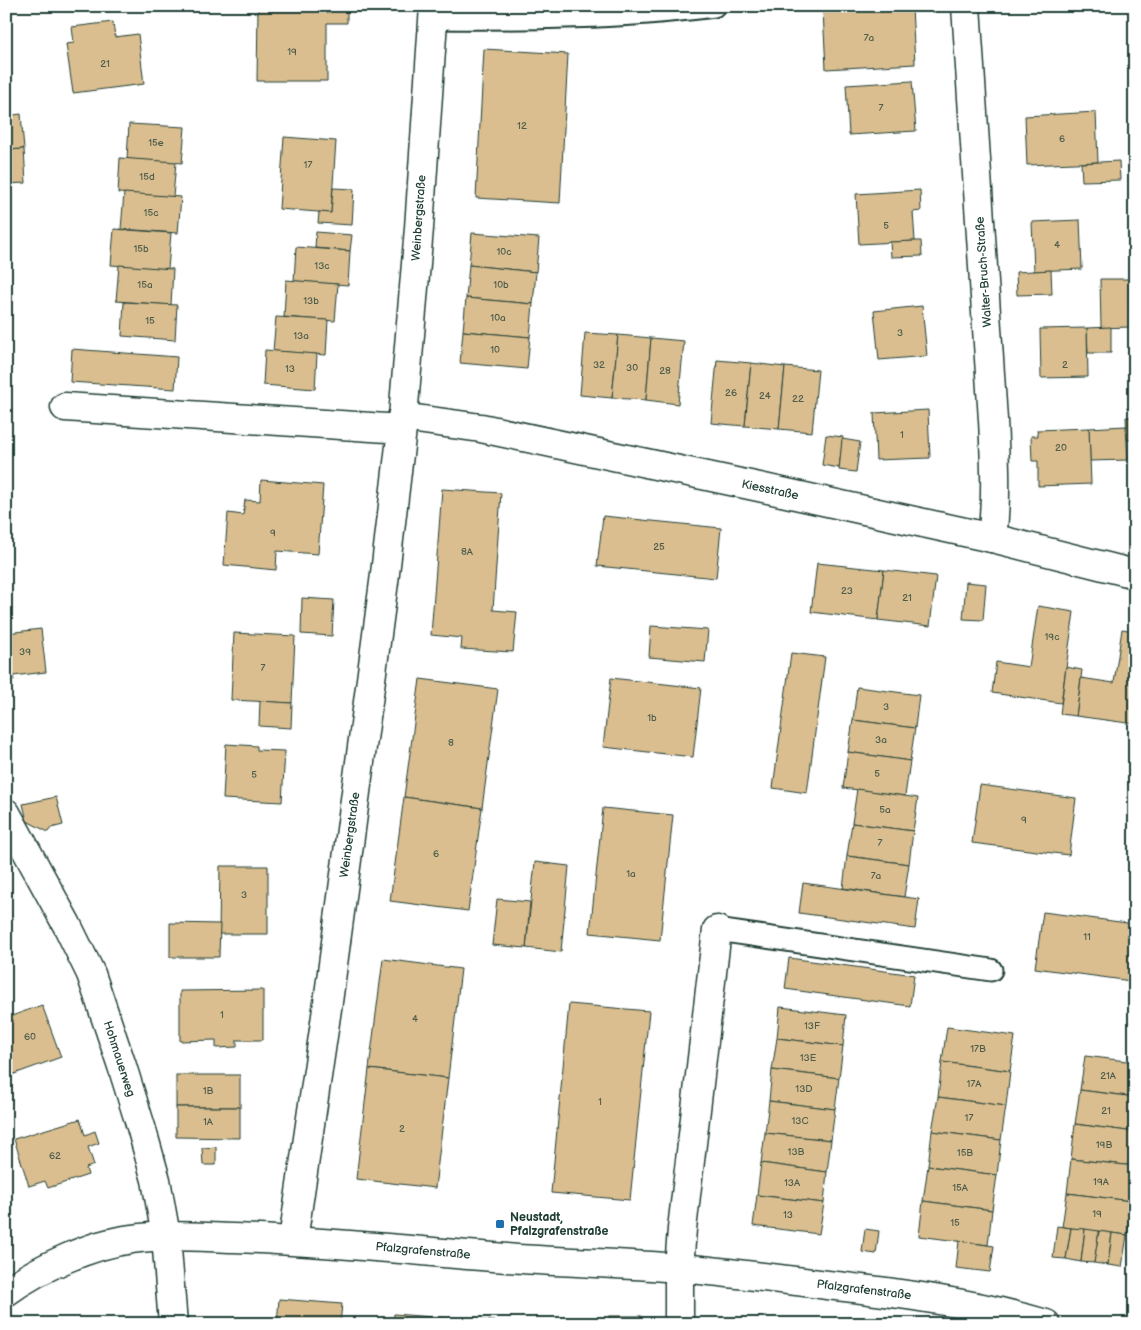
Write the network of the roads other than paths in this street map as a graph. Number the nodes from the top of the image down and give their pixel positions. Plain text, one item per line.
1 (714, 6) edge
2 (966, 6) edge
3 (434, 12) edge
4 (65, 407) dead end
5 (402, 423) junction
6 (992, 538) junction
7 (1135, 574) edge
8 (6, 813) edge
9 (717, 930) joint
10 (991, 970) dead end
11 (166, 1236) junction
12 (293, 1240) junction
13 (679, 1268) junction
14 (12, 1286) edge
15 (173, 1324) edge
16 (679, 1324) edge
17 (1046, 1324) edge

1 - 3 lane
2 - 6 street, Walter-Bruch-Straße
3 - 5 street, Weinbergstraße
4 - 5 street
5 - 6 street, Kiesstraße
5 - 12 street, Weinbergstraße
6 - 7 street, Kiesstraße
8 - 11 street, Hohmauerweg
9 - 10 lane
9 - 13 street
11 - 12 street, Pfalzgrafenstraße
11 - 14 street, Pfalzgrafenstraße
11 - 15 street, Hohmauerweg
12 - 13 street, Pfalzgrafenstraße
13 - 16 street
13 - 17 street, Pfalzgrafenstraße

